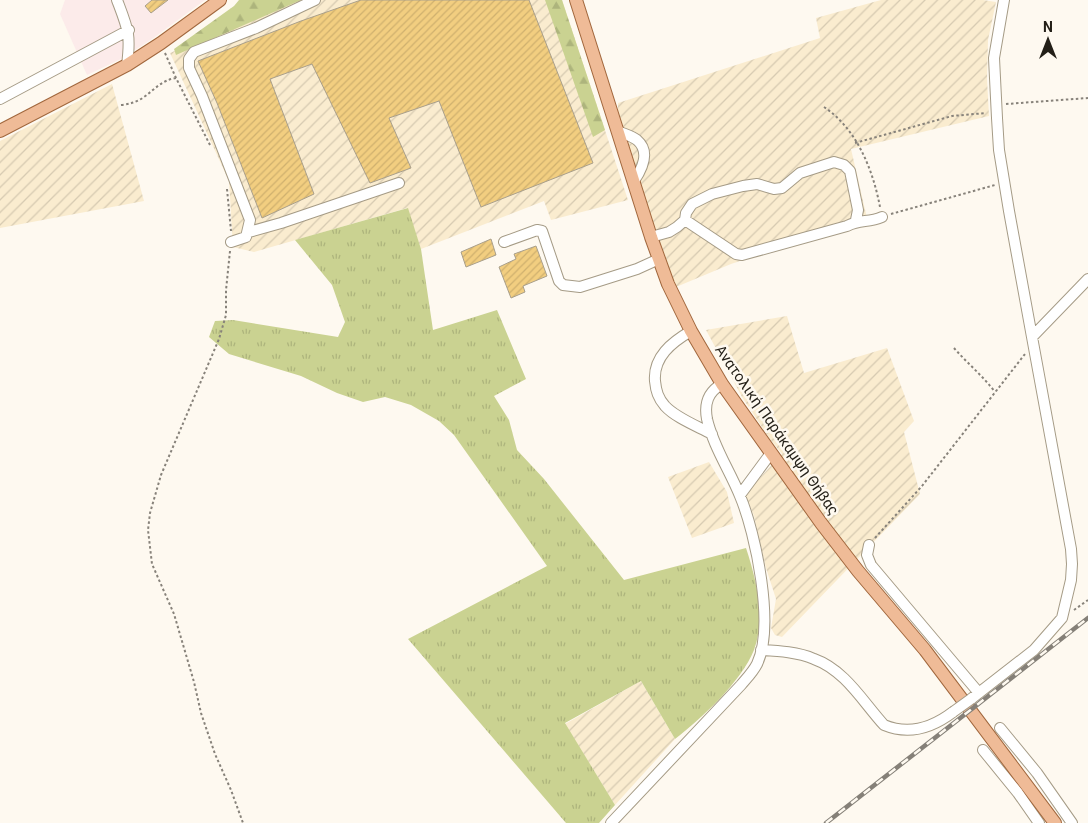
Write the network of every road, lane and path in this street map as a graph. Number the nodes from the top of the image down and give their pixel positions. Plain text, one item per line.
1 (117, 0) edge
2 (220, 0) edge
3 (315, 0) edge
4 (576, 0) edge
5 (1004, 0) edge
6 (129, 30) junction
7 (161, 44) junction
8 (127, 65) junction
9 (176, 78) junction
10 (1088, 98) edge
11 (0, 99) edge
12 (121, 105) dead end
13 (824, 107) dead end
14 (996, 108) junction
15 (0, 131) edge
16 (618, 131) junction
17 (856, 143) junction
18 (213, 152) dead end
19 (634, 181) junction
20 (1004, 182) junction
21 (399, 183) dead end
22 (226, 185) dead end
23 (882, 218) junction
24 (685, 220) junction
25 (856, 220) junction
26 (249, 232) junction
27 (651, 237) junction
28 (231, 242) junction
29 (504, 242) dead end
30 (659, 259) junction
31 (1088, 278) edge
32 (691, 331) junction
33 (1032, 341) junction
34 (954, 348) dead end
35 (722, 384) junction
36 (995, 392) junction
37 (712, 434) junction
38 (771, 453) junction
39 (740, 495) junction
40 (869, 545) joint
41 (1088, 600) edge
42 (1062, 618) junction
43 (761, 650) junction
44 (975, 696) junction
45 (1000, 728) dead end
46 (983, 750) dead end
47 (243, 823) edge
48 (610, 823) edge
49 (1039, 823) edge
50 (1055, 823) edge
51 (1072, 823) edge

1 - 6 street
2 - 7 main road
3 - 26 street
4 - 16 main road, Ανατολική Παράκαμψη Θήβας
5 - 14 street
6 - 8 street
6 - 11 street
7 - 8 main road
7 - 9 path
8 - 15 main road
9 - 12 path
9 - 18 path
10 - 14 path
13 - 17 path
14 - 17 path
14 - 20 street
16 - 19 main road, Ανατολική Παράκαμψη Θήβας
16 - 19 street
17 - 23 path
19 - 27 main road, Ανατολική Παράκαμψη Θήβας
20 - 23 path
20 - 33 street
21 - 26 street
22 - 28 path
23 - 25 street
24 - 25 street
24 - 25 street
24 - 27 street
26 - 28 street
27 - 30 main road, Ανατολική Παράκαμψη Θήβας
28 - 47 path
29 - 30 street
30 - 32 main road, Ανατολική Παράκαμψη Θήβας
31 - 33 street
32 - 35 main road, Ανατολική Παράκαμψη Θήβας
32 - 37 street
33 - 36 path
33 - 42 street
34 - 36 path
35 - 37 street
35 - 38 main road, Ανατολική Παράκαμψη Θήβας
36 - 40 path
37 - 39 street
38 - 39 street
38 - 50 main road, Ανατολική Παράκαμψη Θήβας
39 - 43 street
40 - 44 street
41 - 42 path
42 - 44 street
43 - 44 street, bridge
43 - 48 street
45 - 51 street
46 - 49 street

